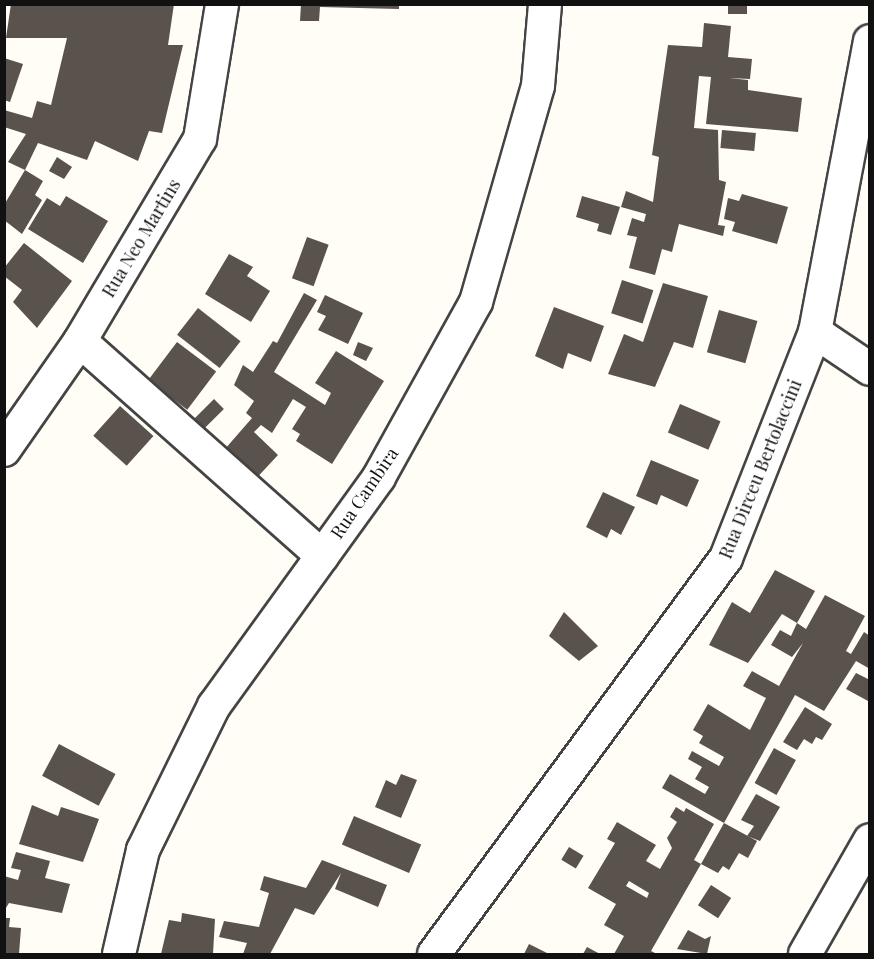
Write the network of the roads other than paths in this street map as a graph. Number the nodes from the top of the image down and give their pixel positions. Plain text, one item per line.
1 (222, 4) edge
2 (544, 4) edge
3 (870, 41) edge
4 (815, 332) junction
5 (80, 341) junction
6 (870, 369) edge
7 (4, 450) edge
8 (322, 556) junction
9 (870, 840) edge
10 (119, 954) edge
11 (434, 954) edge
12 (805, 954) edge

1 - 5 street, Rua Neo Martins
2 - 8 street, Rua Cambira
3 - 4 street, Rua Dirceu Bertolaccini
4 - 6 street
4 - 11 street, Rua Dirceu Bertolaccini
5 - 7 street, Rua Neo Martins
5 - 8 street
8 - 10 street, Rua Cambira
9 - 12 street

